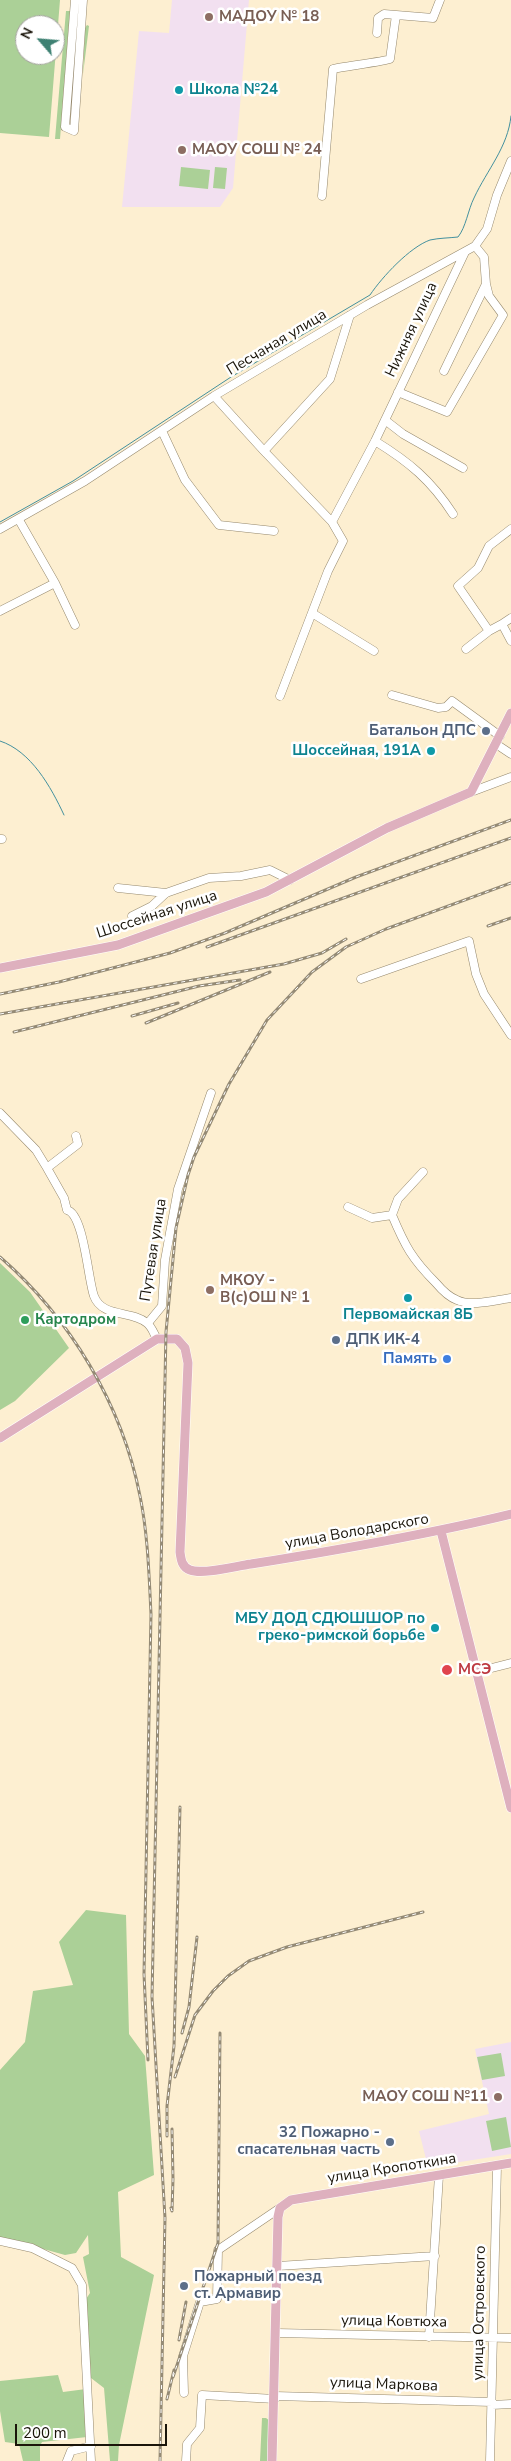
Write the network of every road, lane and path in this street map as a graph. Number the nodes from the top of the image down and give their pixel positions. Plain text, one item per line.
1 (75, 0) edge
2 (84, 0) edge
3 (440, 0) edge
4 (396, 15) junction
5 (73, 19) junction
6 (82, 20) junction
7 (377, 32) dead end
8 (511, 161) edge
9 (322, 196) dead end
10 (475, 246) junction
11 (465, 251) junction
12 (486, 284) junction
13 (350, 315) junction
14 (444, 371) dead end
15 (398, 392) junction
16 (214, 396) junction
17 (385, 420) junction
18 (162, 431) junction
19 (375, 441) junction
20 (264, 451) junction
21 (462, 468) dead end
22 (453, 514) dead end
23 (19, 520) junction
24 (332, 522) junction
25 (0, 529) edge
26 (511, 529) edge
27 (274, 531) dead end
28 (55, 583) junction
29 (0, 610) edge
30 (312, 612) junction
31 (511, 618) edge
32 (502, 624) junction
33 (75, 625) dead end
34 (489, 631) junction
35 (511, 641) edge
36 (466, 649) dead end
37 (374, 651) dead end
38 (392, 695) dead end
39 (280, 696) dead end
40 (511, 713) edge
41 (498, 740) junction
42 (511, 754) edge
43 (511, 777) edge
44 (471, 792) junction
45 (290, 880) junction
46 (118, 888) dead end
47 (166, 893) junction
48 (132, 916) dead end
49 (0, 968) edge
50 (361, 979) dead end
51 (511, 1035) edge
52 (211, 1093) dead end
53 (0, 1112) edge
54 (76, 1136) dead end
55 (47, 1168) junction
56 (423, 1172) dead end
57 (348, 1206) dead end
58 (392, 1215) junction
59 (511, 1298) edge
60 (148, 1324) junction
61 (157, 1340) junction
62 (0, 1438) edge
63 (511, 1514) edge
64 (442, 1531) junction
65 (511, 1663) edge
66 (476, 1672) junction
67 (511, 1808) edge
68 (511, 2163) edge
69 (497, 2166) junction
70 (439, 2175) junction
71 (280, 2208) junction
72 (0, 2241) edge
73 (434, 2256) junction
74 (278, 2266) junction
75 (277, 2333) junction
76 (429, 2336) junction
77 (494, 2338) junction
78 (511, 2338) edge
79 (184, 2393) dead end
80 (275, 2397) junction
81 (492, 2403) junction
82 (511, 2404) edge
83 (91, 2446) junction
84 (67, 2461) edge
85 (91, 2461) edge
86 (186, 2461) edge
87 (272, 2461) edge
88 (490, 2461) edge

1 - 5 street
2 - 6 street
3 - 4 street
4 - 7 street
4 - 9 street
5 - 6 street
5 - 6 street
8 - 10 street, Песчаная улица
10 - 11 street, Песчаная улица
10 - 12 street
11 - 13 street, Песчаная улица
11 - 15 street, Нижняя улица
12 - 14 street
12 - 15 street
13 - 16 street, Песчаная улица
13 - 20 street
15 - 17 street, Нижняя улица
16 - 18 street, Песчаная улица
16 - 20 street
17 - 19 street, Нижняя улица
17 - 21 street
18 - 23 street, Песчаная улица
18 - 27 street
19 - 22 street
19 - 24 street, Нижняя улица
20 - 24 street
23 - 25 street, Песчаная улица
23 - 28 street
24 - 30 street
26 - 34 street
28 - 29 street
28 - 33 street
30 - 37 street
30 - 39 street
31 - 32 street
32 - 34 street
32 - 35 street
34 - 36 street
38 - 41 street
40 - 41 main road
41 - 42 street
41 - 44 main road
43 - 44 street
44 - 45 main road, Шоссейная улица
45 - 47 street, Шоссейная улица
45 - 49 main road, Шоссейная улица
46 - 47 street, Шоссейная улица
47 - 48 street, Шоссейная улица
50 - 51 street
52 - 60 street, Путевая улица
53 - 55 street
54 - 55 street
55 - 60 street
56 - 58 street
57 - 58 street
58 - 59 street
60 - 61 street
61 - 62 main road
61 - 64 main road, улица Володарского
63 - 64 main road, улица Володарского
64 - 66 main road
65 - 66 street
66 - 67 main road
68 - 69 main road, улица Кропоткина
69 - 70 main road, улица Кропоткина
69 - 77 street, улица Островского
70 - 71 main road, улица Кропоткина
70 - 73 street
71 - 74 main road
71 - 79 street
72 - 83 street
73 - 74 street
73 - 76 street
74 - 75 main road
75 - 76 street, улица Ковтюха
75 - 80 main road
76 - 77 street, улица Ковтюха
77 - 78 street, улица Ковтюха
77 - 81 street, улица Островского
80 - 81 street, улица Маркова
80 - 86 street, улица Маркова
80 - 87 main road
81 - 82 street, улица Маркова
81 - 88 street, улица Островского
83 - 84 street
83 - 85 street

